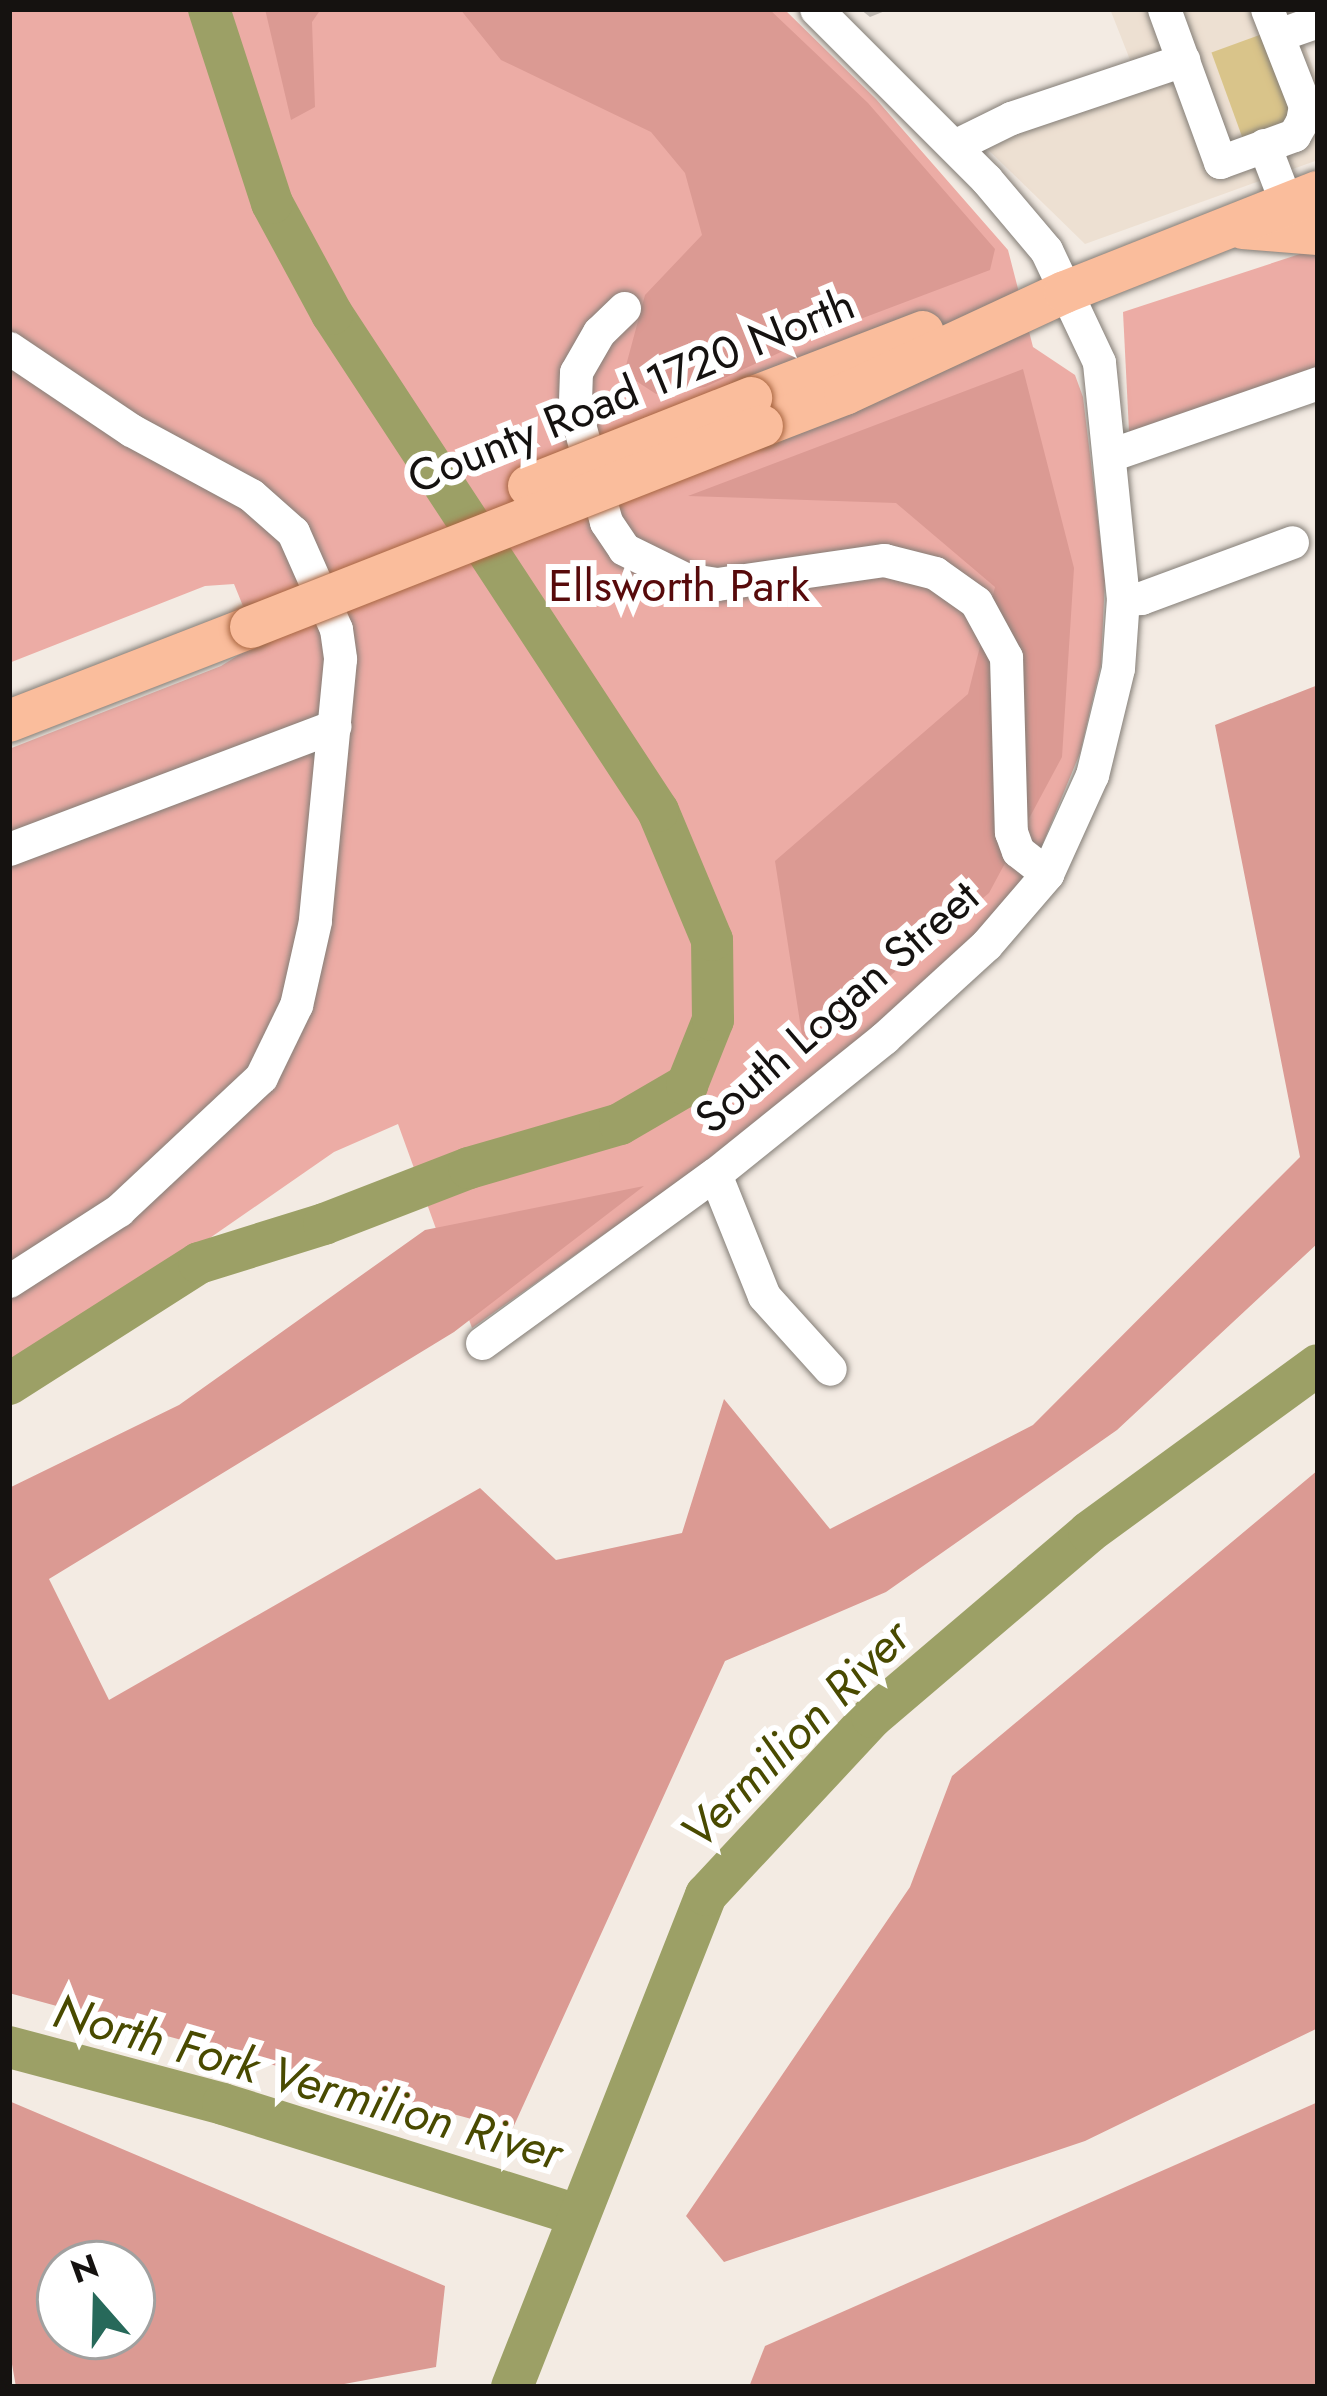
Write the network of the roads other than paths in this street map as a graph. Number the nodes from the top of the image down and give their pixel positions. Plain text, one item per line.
1 (816, 9) edge
2 (1164, 9) edge
3 (1318, 20) edge
4 (1272, 22) edge
5 (1183, 59) junction
6 (953, 146) junction
7 (1264, 146) junction
8 (1302, 198) edge
9 (1236, 227) junction
10 (1318, 235) edge
11 (1065, 292) junction
12 (624, 308) dead end
13 (9, 348) edge
14 (1318, 383) edge
15 (1110, 454) junction
16 (1292, 542) dead end
17 (1123, 599) junction
18 (246, 614) junction
19 (9, 692) edge
20 (9, 721) edge
21 (335, 726) junction
22 (9, 849) edge
23 (1046, 874) junction
24 (715, 1174) junction
25 (9, 1280) edge
26 (482, 1343) dead end
27 (830, 1369) dead end

1 - 6 street, South Logan Street
2 - 5 street
3 - 4 street
4 - 7 street
5 - 6 street
5 - 7 street
6 - 11 street, South Logan Street
7 - 8 street
8 - 9 main road, County Road 1720 North
9 - 10 main road
9 - 11 main road, County Road 1720 North
11 - 15 street, South Logan Street
11 - 18 main road, County Road 1720 North, bridge
12 - 23 street
13 - 21 street
14 - 15 street
15 - 17 street, South Logan Street
16 - 17 street
17 - 23 street, South Logan Street
18 - 19 main road
18 - 20 main road
21 - 22 street
21 - 25 street
23 - 24 street, South Logan Street
24 - 26 street, South Logan Street
24 - 27 street

